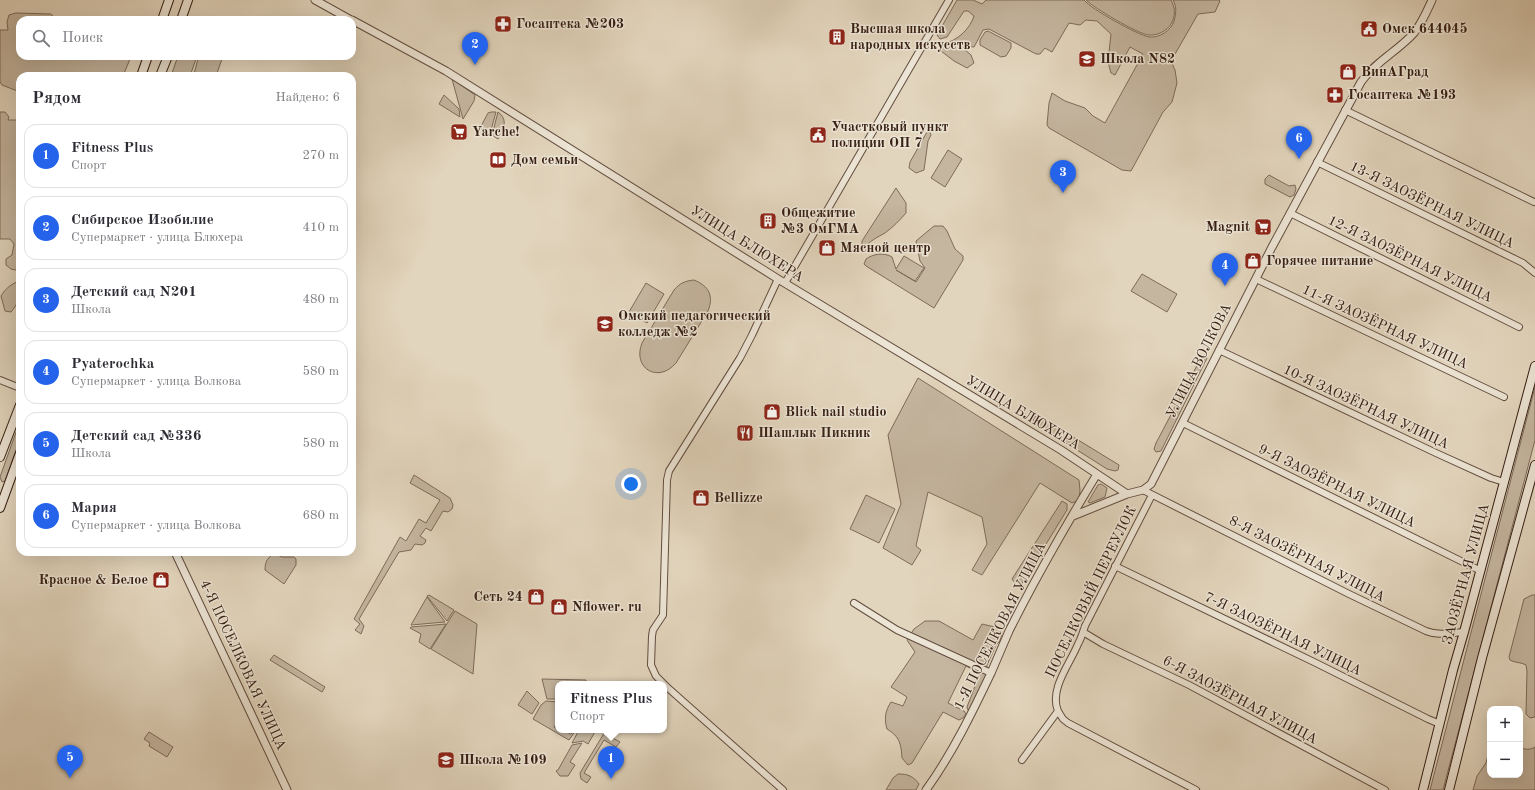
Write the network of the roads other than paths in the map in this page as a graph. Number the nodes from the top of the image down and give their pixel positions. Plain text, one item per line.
1 (169, 0) edge
2 (188, 0) edge
3 (315, 0) edge
4 (949, 0) edge
5 (1432, 0) edge
6 (163, 16) edge
7 (182, 16) edge
8 (345, 16) edge
9 (356, 22) edge
10 (147, 60) edge
11 (166, 60) edge
12 (142, 72) edge
13 (162, 72) edge
14 (1345, 110) junction
15 (1317, 162) junction
16 (1534, 202) dead end
17 (1290, 213) junction
18 (1535, 273) edge
19 (778, 279) junction
20 (1256, 279) junction
21 (785, 283) junction
22 (1518, 327) dead end
23 (1219, 350) junction
24 (1535, 366) edge
25 (0, 380) edge
26 (16, 386) edge
27 (1504, 397) dead end
28 (16, 415) edge
29 (1183, 423) junction
30 (0, 457) edge
31 (16, 462) edge
32 (1535, 465) edge
33 (1097, 474) junction
34 (1504, 482) junction
35 (4, 487) edge
36 (1143, 490) junction
37 (1127, 494) junction
38 (1152, 494) junction
39 (0, 508) edge
40 (1073, 516) junction
41 (177, 556) edge
42 (1115, 566) junction
43 (1481, 571) junction
44 (854, 603) dead end
45 (1082, 632) junction
46 (1464, 632) junction
47 (991, 673) junction
48 (661, 681) edge
49 (667, 687) edge
50 (1058, 711) junction
51 (1440, 724) junction
52 (1022, 760) dead end
53 (287, 790) edge
54 (783, 790) edge
55 (926, 790) edge
56 (1196, 790) edge
57 (1385, 790) edge
58 (1423, 790) edge
59 (1449, 790) edge

1 - 6 main road
2 - 7 main road
3 - 8 street, УЛИЦА БЛЮХЕРА
4 - 21 street
5 - 14 street, УЛИЦА ВОЛКОВА
9 - 19 street, УЛИЦА БЛЮХЕРА
10 - 12 main road
11 - 13 main road
14 - 15 street, УЛИЦА ВОЛКОВА
14 - 16 street
15 - 17 street, УЛИЦА ВОЛКОВА
15 - 18 street, 13-Я ЗАОЗЁРНАЯ УЛИЦА
17 - 20 street, УЛИЦА ВОЛКОВА
17 - 22 street, 12-Я ЗАОЗЁРНАЯ УЛИЦА
19 - 21 street, УЛИЦА БЛЮХЕРА
19 - 48 street
20 - 23 street, УЛИЦА ВОЛКОВА
20 - 27 street, 11-Я ЗАОЗЁРНАЯ УЛИЦА
21 - 33 street, УЛИЦА БЛЮХЕРА
23 - 29 street, УЛИЦА ВОЛКОВА
23 - 34 street, 10-Я ЗАОЗЁРНАЯ УЛИЦА
24 - 34 main road, ЗАОЗЁРНАЯ УЛИЦА
25 - 26 street
28 - 30 main road
29 - 36 street, УЛИЦА ВОЛКОВА
29 - 43 street, 9-Я ЗАОЗЁРНАЯ УЛИЦА
31 - 35 main road
32 - 59 main road
33 - 37 street, УЛИЦА БЛЮХЕРА
33 - 40 street, 1-Я ПОСЕЛКОВАЯ УЛИЦА
34 - 43 main road, ЗАОЗЁРНАЯ УЛИЦА
35 - 39 main road
36 - 37 street
36 - 38 street, 8-Я ЗАОЗЁРНАЯ УЛИЦА
37 - 40 street
38 - 42 street, ПОСЕЛКОВЫЙ ПЕРЕУЛОК
38 - 46 street, 8-Я ЗАОЗЁРНАЯ УЛИЦА
40 - 47 street, 1-Я ПОСЕЛКОВАЯ УЛИЦА
41 - 53 street, 4-Я ПОСЕЛКОВАЯ УЛИЦА
42 - 45 street, ПОСЕЛКОВЫЙ ПЕРЕУЛОК
42 - 51 street, 7-Я ЗАОЗЁРНАЯ УЛИЦА
43 - 46 main road, ЗАОЗЁРНАЯ УЛИЦА
44 - 47 street
45 - 50 street, ПОСЕЛКОВЫЙ ПЕРЕУЛОК
45 - 57 street, 6-Я ЗАОЗЁРНАЯ УЛИЦА
46 - 51 main road, ЗАОЗЁРНАЯ УЛИЦА
47 - 55 street, 1-Я ПОСЕЛКОВАЯ УЛИЦА
49 - 54 street
50 - 52 street
50 - 56 street
51 - 58 main road, ЗАОЗЁРНАЯ УЛИЦА

